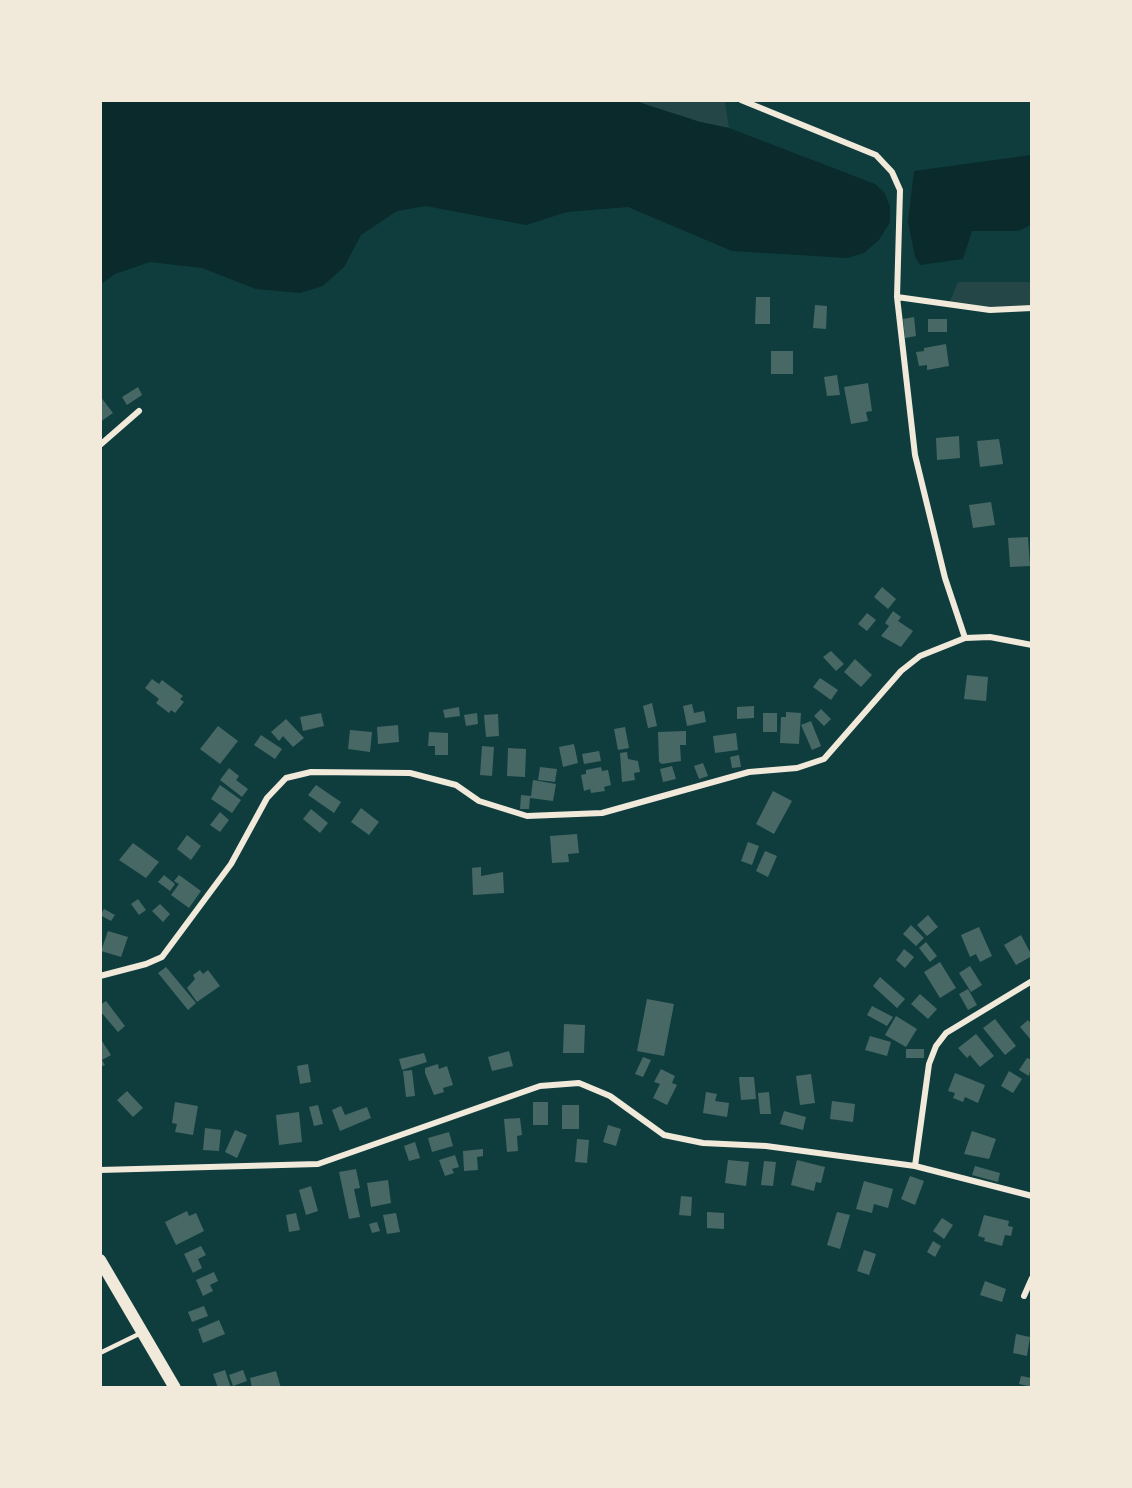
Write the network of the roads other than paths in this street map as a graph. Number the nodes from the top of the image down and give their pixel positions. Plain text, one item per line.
1 (741, 100) edge
2 (897, 297) junction
3 (1032, 308) edge
4 (139, 411) dead end
5 (100, 445) edge
6 (965, 638) junction
7 (1032, 645) edge
8 (100, 976) edge
9 (1032, 981) edge
10 (915, 1166) junction
11 (100, 1170) edge
12 (1032, 1196) edge
13 (100, 1260) edge
14 (1032, 1278) edge
15 (1024, 1296) dead end
16 (144, 1332) junction
17 (100, 1353) edge
18 (175, 1388) edge

1 - 2 street
2 - 3 street
2 - 6 street
4 - 5 street
6 - 7 street
6 - 8 street
9 - 10 street
10 - 11 street
10 - 12 street
13 - 16 main road
14 - 15 street
16 - 17 lane
16 - 18 main road

